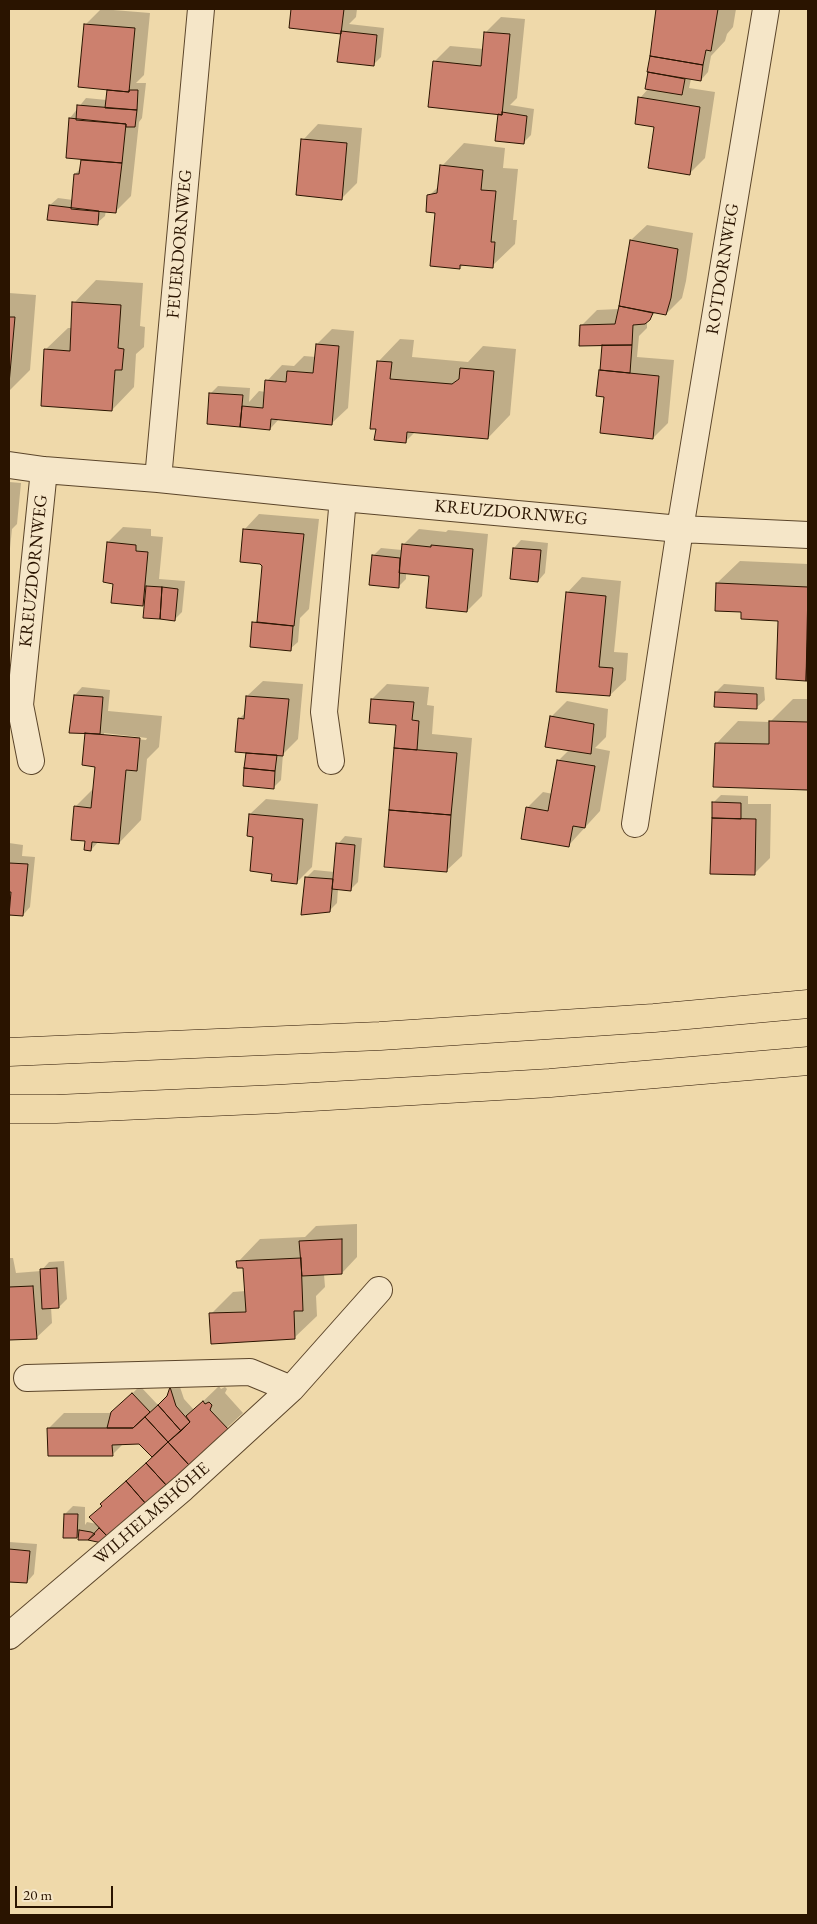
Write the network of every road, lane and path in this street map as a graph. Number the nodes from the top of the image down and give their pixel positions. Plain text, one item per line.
1 (201, 9) edge
2 (766, 9) edge
3 (9, 465) edge
4 (44, 470) junction
5 (158, 479) junction
6 (343, 498) junction
7 (680, 529) junction
8 (808, 535) edge
9 (31, 760) dead end
10 (331, 761) dead end
11 (635, 824) dead end
12 (808, 1004) edge
13 (9, 1052) edge
14 (808, 1061) edge
15 (9, 1109) edge
16 (379, 1290) dead end
17 (27, 1378) dead end
18 (291, 1388) junction
19 (9, 1636) edge

1 - 5 street, FEUERDORNWEG
2 - 7 street, ROTDORNWEG
3 - 4 street, KREUZDORNWEG
4 - 5 street, KREUZDORNWEG
4 - 9 street, KREUZDORNWEG
5 - 6 street, KREUZDORNWEG
6 - 7 street, KREUZDORNWEG
6 - 10 street
7 - 8 street, KREUZDORNWEG
7 - 11 street
12 - 13 highway
14 - 15 highway
16 - 18 street, WILHELMSHÖHE
17 - 18 street
18 - 19 street, WILHELMSHÖHE

